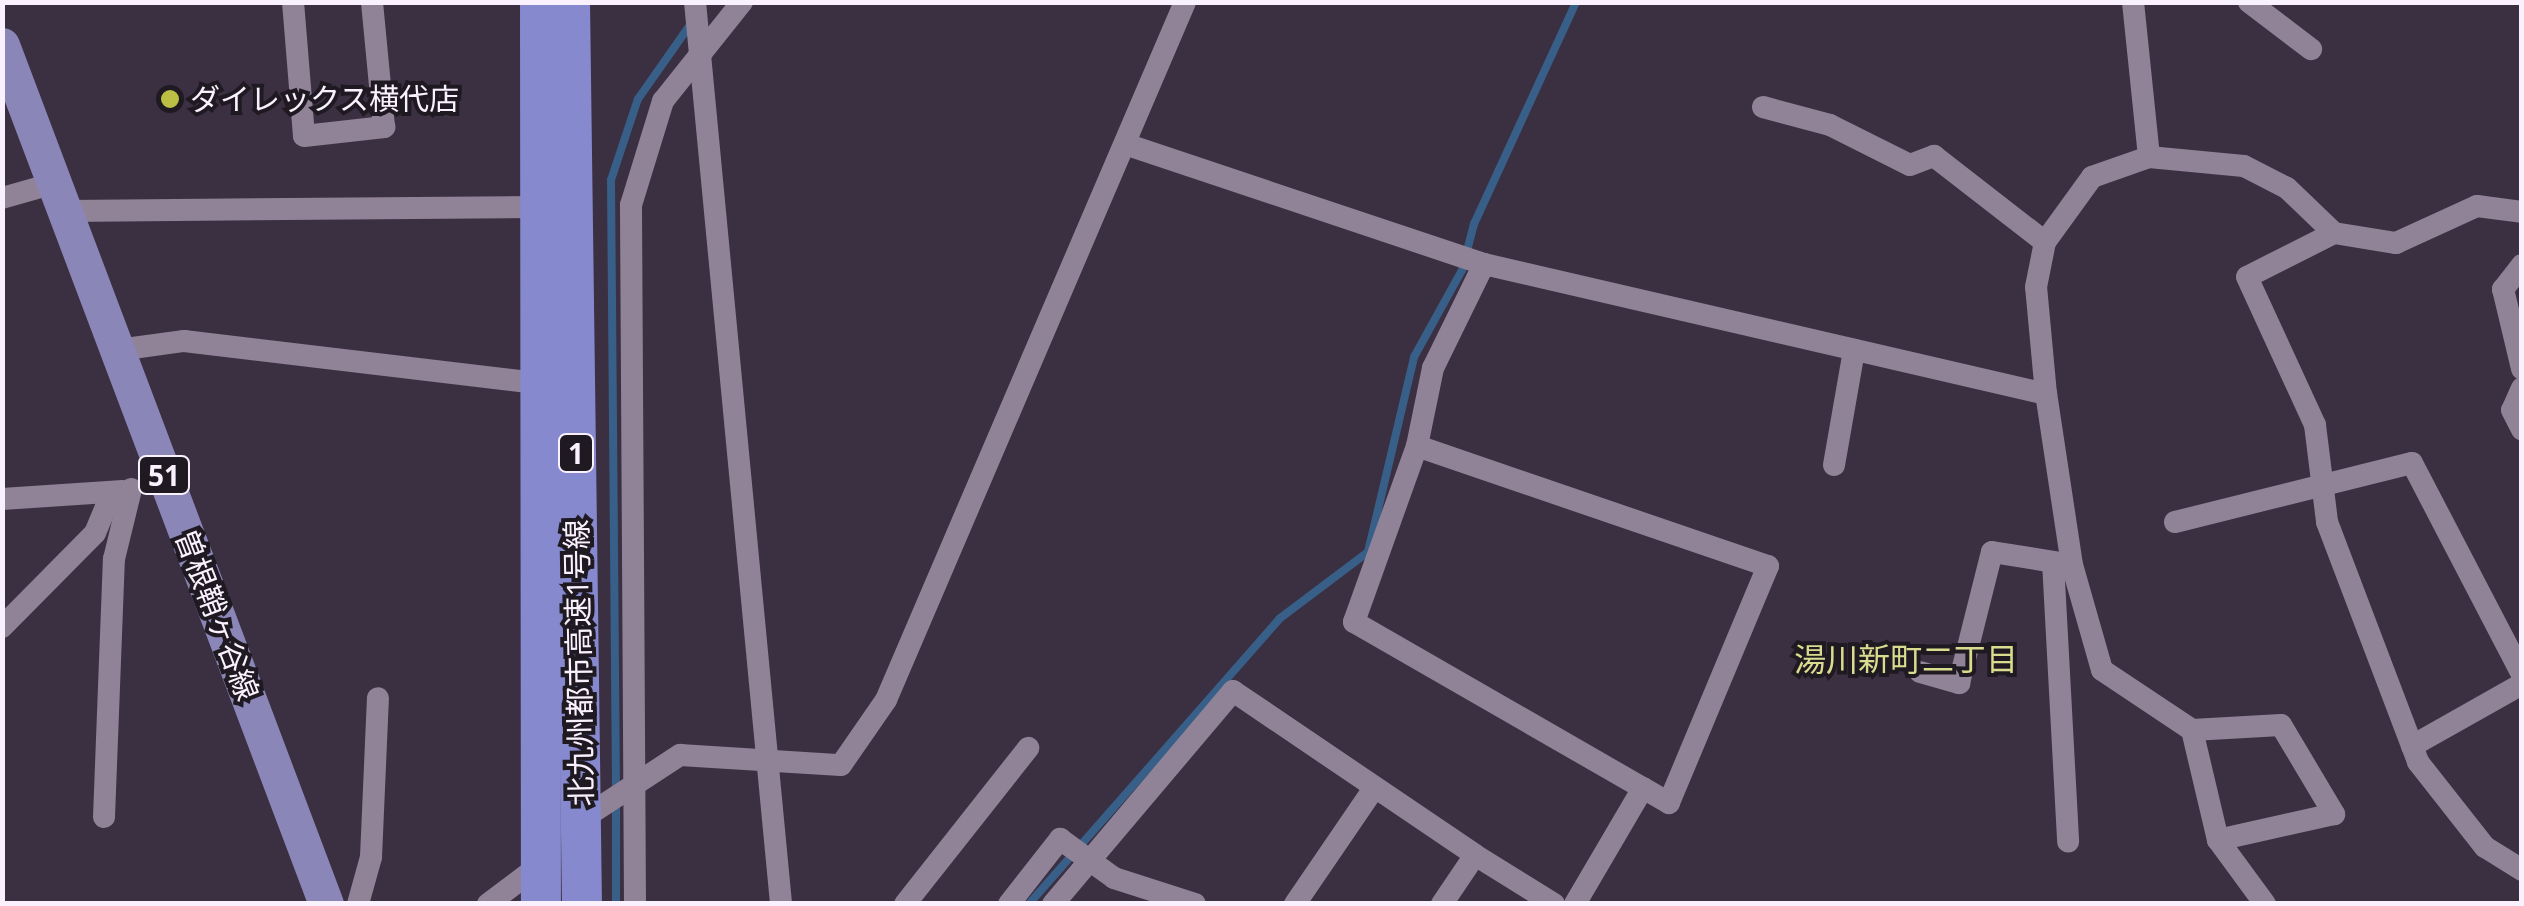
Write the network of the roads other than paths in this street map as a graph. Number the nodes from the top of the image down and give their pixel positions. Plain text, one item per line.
1 (293, 2) edge
2 (372, 2) edge
3 (540, 2) edge
4 (570, 2) edge
5 (695, 2) edge
6 (742, 2) edge
7 (1186, 2) edge
8 (2134, 2) edge
9 (2248, 2) edge
10 (2, 46) edge
11 (2311, 49) dead end
12 (700, 57) junction
13 (1763, 107) dead end
14 (1130, 146) junction
15 (2149, 157) junction
16 (61, 197) junction
17 (2, 198) edge
18 (535, 207) dead end
19 (2522, 212) edge
20 (2334, 232) junction
21 (2044, 242) junction
22 (1484, 264) junction
23 (2522, 265) edge
24 (118, 350) junction
25 (1854, 350) junction
26 (2522, 370) edge
27 (537, 382) dead end
28 (2522, 388) edge
29 (2046, 394) junction
30 (2522, 430) edge
31 (1417, 446) junction
32 (1834, 464) dead end
33 (165, 479) junction
34 (2328, 479) junction
35 (121, 492) junction
36 (2, 499) edge
37 (2175, 522) dead end
38 (2062, 564) junction
39 (2, 626) edge
40 (1920, 672) dead end
41 (2522, 674) edge
42 (2522, 684) edge
43 (378, 698) dead end
44 (2192, 730) junction
45 (2412, 746) junction
46 (1028, 748) dead end
47 (770, 764) junction
48 (636, 782) junction
49 (1374, 788) junction
50 (1643, 788) junction
51 (104, 818) dead end
52 (2218, 840) junction
53 (2068, 842) dead end
54 (1475, 855) junction
55 (1090, 859) junction
56 (2522, 870) edge
57 (326, 904) edge
58 (358, 904) edge
59 (488, 904) edge
60 (541, 904) edge
61 (582, 904) edge
62 (635, 904) edge
63 (781, 904) edge
64 (905, 904) edge
65 (1009, 904) edge
66 (1053, 904) edge
67 (1195, 904) edge
68 (1294, 904) edge
69 (1442, 904) edge
70 (1554, 904) edge
71 (1575, 904) edge
72 (2264, 904) edge

1 - 2 street
3 - 60 highway, 北九州都市高速1号線 / 1
4 - 61 highway, 北九州都市高速1号線 / 1
5 - 12 street
6 - 12 street
7 - 14 street
8 - 15 street
9 - 11 street
10 - 16 main road, 曽根鞘ヶ谷線 / 51
12 - 47 street
12 - 48 street
13 - 21 street
14 - 22 street
14 - 47 street
15 - 20 street
15 - 21 street
16 - 17 street
16 - 18 street
16 - 24 main road, 曽根鞘ヶ谷線 / 51
19 - 20 street
20 - 34 street
21 - 29 street
22 - 25 street
22 - 31 street
23 - 26 street
24 - 27 street
24 - 33 main road, 曽根鞘ヶ谷線 / 51
25 - 29 street
25 - 32 street
28 - 30 street
29 - 38 street
31 - 50 street
31 - 50 street
33 - 35 street
33 - 57 main road, 曽根鞘ヶ谷線 / 51
34 - 37 street
34 - 41 street
34 - 45 street
35 - 36 street
35 - 39 street
35 - 51 street
38 - 40 street
38 - 44 street
38 - 53 street
42 - 45 street
43 - 58 street
44 - 52 street
44 - 52 street
45 - 56 street
46 - 64 street
47 - 48 street
47 - 63 street
48 - 59 street
48 - 62 street
49 - 54 street
49 - 55 street
49 - 68 street
50 - 71 street
52 - 72 street
54 - 69 street
54 - 70 street
55 - 65 street
55 - 66 street
55 - 67 street

